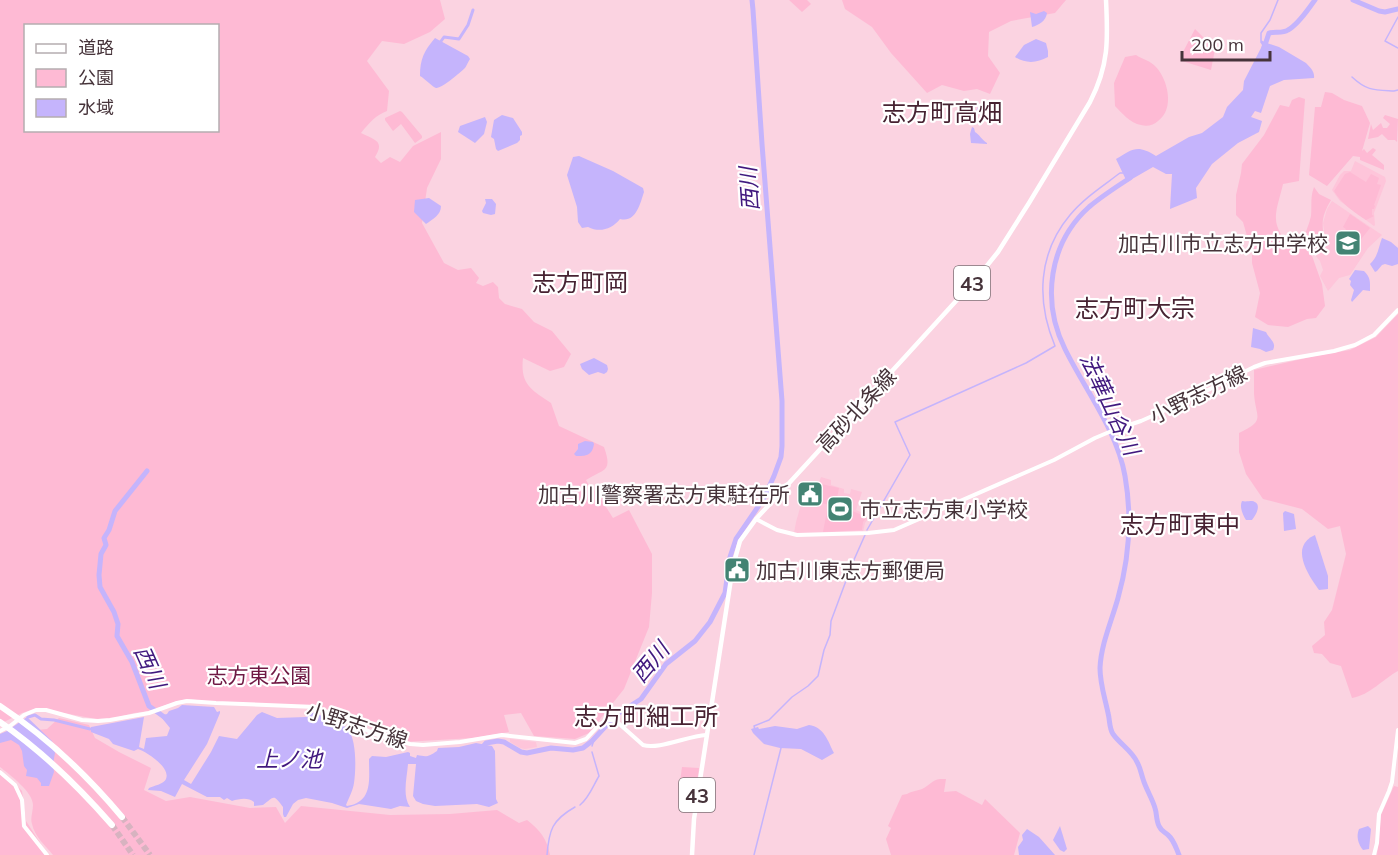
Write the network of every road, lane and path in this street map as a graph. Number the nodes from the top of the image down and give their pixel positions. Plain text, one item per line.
1 (1106, 0) edge
2 (1398, 310) edge
3 (756, 519) junction
4 (0, 706) edge
5 (1, 723) edge
6 (1398, 730) edge
7 (0, 731) edge
8 (706, 735) junction
9 (0, 772) edge
10 (122, 816) tunnel mouth
11 (112, 825) tunnel mouth
12 (47, 855) edge
13 (692, 855) edge
14 (1374, 855) edge

1 - 3 main road, 高砂北条線 / 43
2 - 3 main road, 小野志方線
3 - 8 main road, 高砂北条線 / 43
4 - 10 highway
5 - 11 highway
6 - 14 main road
7 - 8 main road, 小野志方線
8 - 13 main road, 高砂北条線 / 43
9 - 12 main road

